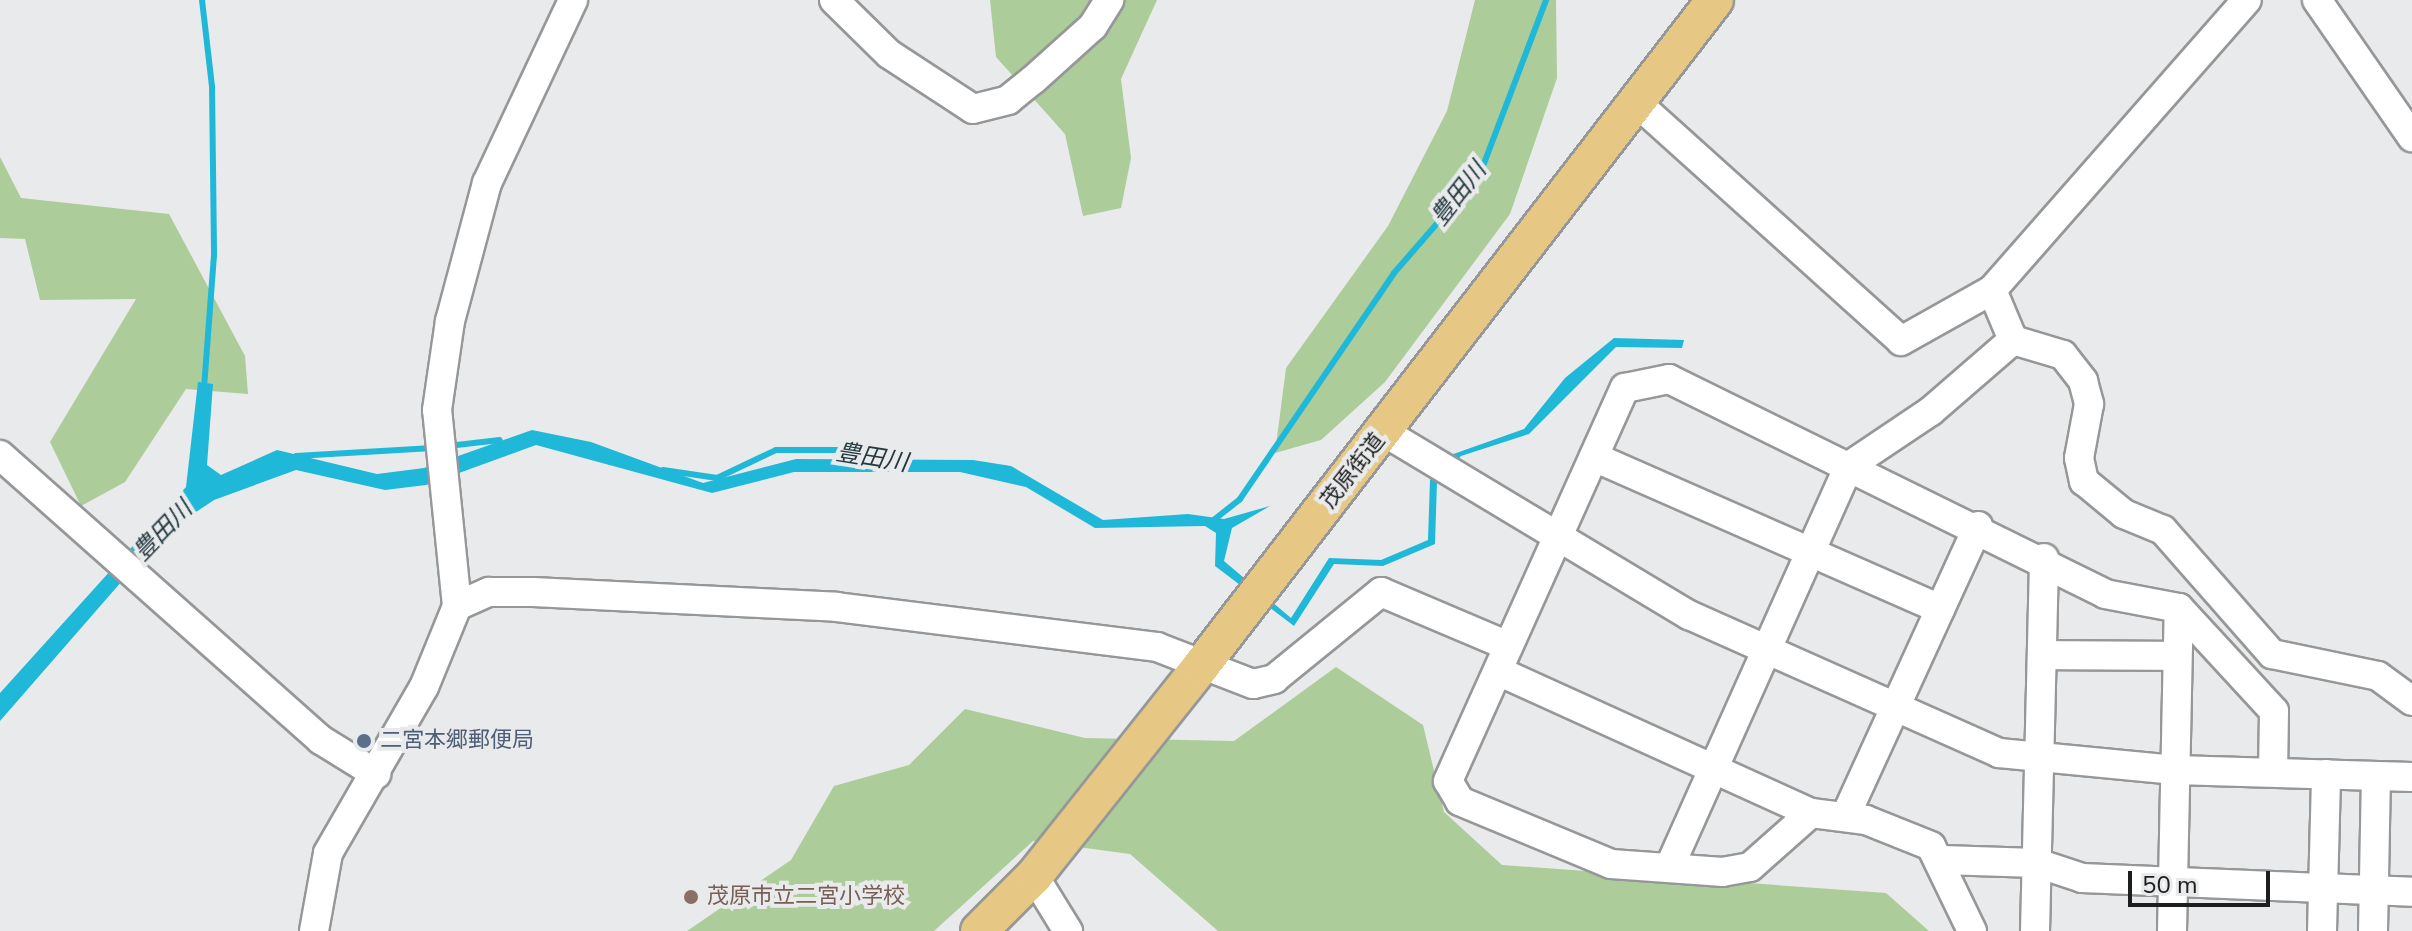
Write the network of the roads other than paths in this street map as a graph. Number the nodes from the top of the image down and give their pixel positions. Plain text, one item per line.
1 (573, 0) edge
2 (834, 0) edge
3 (1109, 0) edge
4 (1715, 0) edge
5 (2247, 0) edge
6 (2317, 0) edge
7 (1637, 103) junction
8 (2412, 137) edge
9 (1992, 290) junction
10 (2013, 340) junction
11 (1384, 432) junction
12 (0, 455) edge
13 (1594, 457) junction
14 (1849, 466) junction
15 (1978, 526) junction
16 (1557, 537) junction
17 (1808, 551) junction
18 (2044, 558) junction
19 (457, 606) junction
20 (2179, 608) junction
21 (1940, 609) junction
22 (1766, 652) junction
23 (2042, 655) junction
24 (2177, 656) junction
25 (1503, 658) junction
26 (1201, 666) junction
27 (2412, 701) edge
28 (1894, 709) junction
29 (2037, 761) junction
30 (1713, 766) junction
31 (2175, 770) junction
32 (2273, 772) junction
33 (376, 774) junction
34 (2326, 774) junction
35 (2376, 776) junction
36 (2412, 777) edge
37 (1811, 813) junction
38 (1845, 817) junction
39 (1942, 860) junction
40 (2037, 863) junction
41 (1669, 868) junction
42 (1034, 876) junction
43 (2173, 882) junction
44 (2323, 889) junction
45 (2374, 891) junction
46 (2412, 892) edge
47 (314, 931) edge
48 (979, 931) edge
49 (1068, 931) edge
50 (1972, 931) edge
51 (2035, 931) edge
52 (2172, 931) edge
53 (2322, 931) edge
54 (2373, 931) edge

1 - 19 street
2 - 3 street
4 - 7 main road, 茂原街道
5 - 9 street
6 - 8 street
7 - 9 street
7 - 11 main road, 茂原街道
9 - 10 street
10 - 14 street
10 - 27 street
11 - 16 street
11 - 26 main road, 茂原街道
12 - 33 street
13 - 14 street
13 - 16 street
13 - 17 street
14 - 15 street
14 - 17 street
15 - 18 street
15 - 21 street
16 - 22 street
16 - 25 street
17 - 21 street
17 - 22 street
18 - 20 street
18 - 23 street
19 - 26 street
19 - 33 street
20 - 24 street
20 - 32 street
21 - 28 street
22 - 28 street
22 - 30 street
23 - 24 street
23 - 29 street
24 - 31 street
25 - 26 street
25 - 30 street
25 - 41 street
26 - 42 main road, 茂原街道
28 - 29 street
28 - 38 street
29 - 31 street
29 - 40 street
30 - 37 street
30 - 41 street
31 - 32 street
31 - 43 street
32 - 34 street
33 - 47 street
34 - 35 street
34 - 44 street
35 - 36 street
35 - 45 street
37 - 38 street
37 - 41 street
38 - 39 street
39 - 40 street
39 - 50 street
40 - 43 street
40 - 51 street
42 - 48 main road, 茂原街道
42 - 49 street
43 - 44 street
43 - 52 street
44 - 45 street
44 - 53 street
45 - 46 street
45 - 54 street

